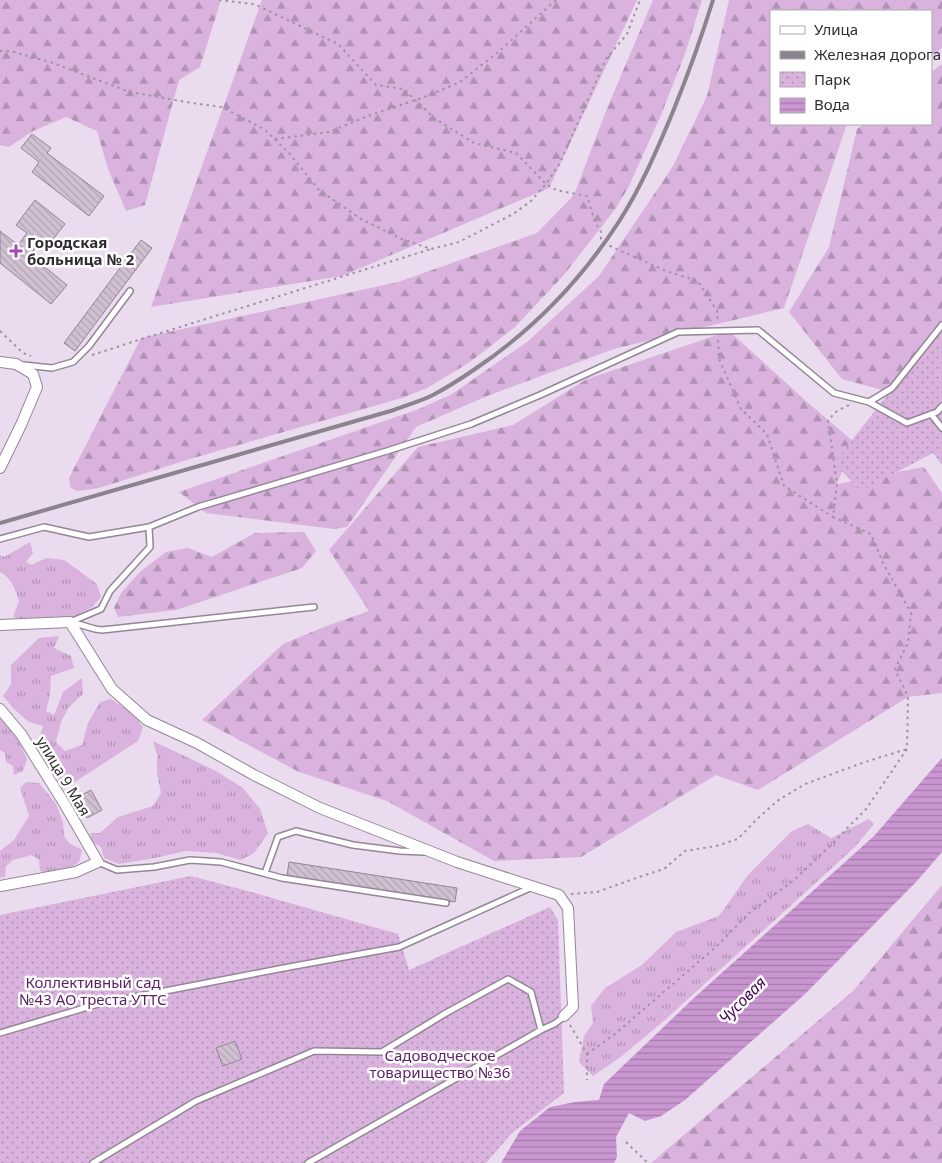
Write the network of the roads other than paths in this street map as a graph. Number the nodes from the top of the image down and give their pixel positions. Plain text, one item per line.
1 (130, 291) dead end
2 (942, 325) edge
3 (0, 362) edge
4 (16, 364) junction
5 (869, 402) junction
6 (942, 406) edge
7 (931, 414) junction
8 (942, 428) edge
9 (0, 468) edge
10 (149, 527) junction
11 (0, 539) edge
12 (314, 607) dead end
13 (70, 622) junction
14 (0, 625) edge
15 (0, 709) edge
16 (432, 852) junction
17 (98, 862) junction
18 (265, 873) junction
19 (0, 886) edge
20 (532, 886) junction
21 (446, 903) dead end
22 (564, 1016) joint
23 (541, 1030) junction
24 (0, 1033) edge
25 (93, 1163) edge
26 (308, 1163) edge

1 - 4 lane
2 - 5 lane
3 - 4 street
4 - 9 street
5 - 7 lane
5 - 10 lane
6 - 7 lane
7 - 8 lane
10 - 11 lane
10 - 13 lane
12 - 13 lane
13 - 14 street
13 - 16 street
15 - 17 street, улица 9 Мая
16 - 18 lane
16 - 20 street
17 - 18 lane
17 - 19 street
18 - 21 lane
20 - 22 street
20 - 24 lane
22 - 23 lane
23 - 25 lane
23 - 26 lane

